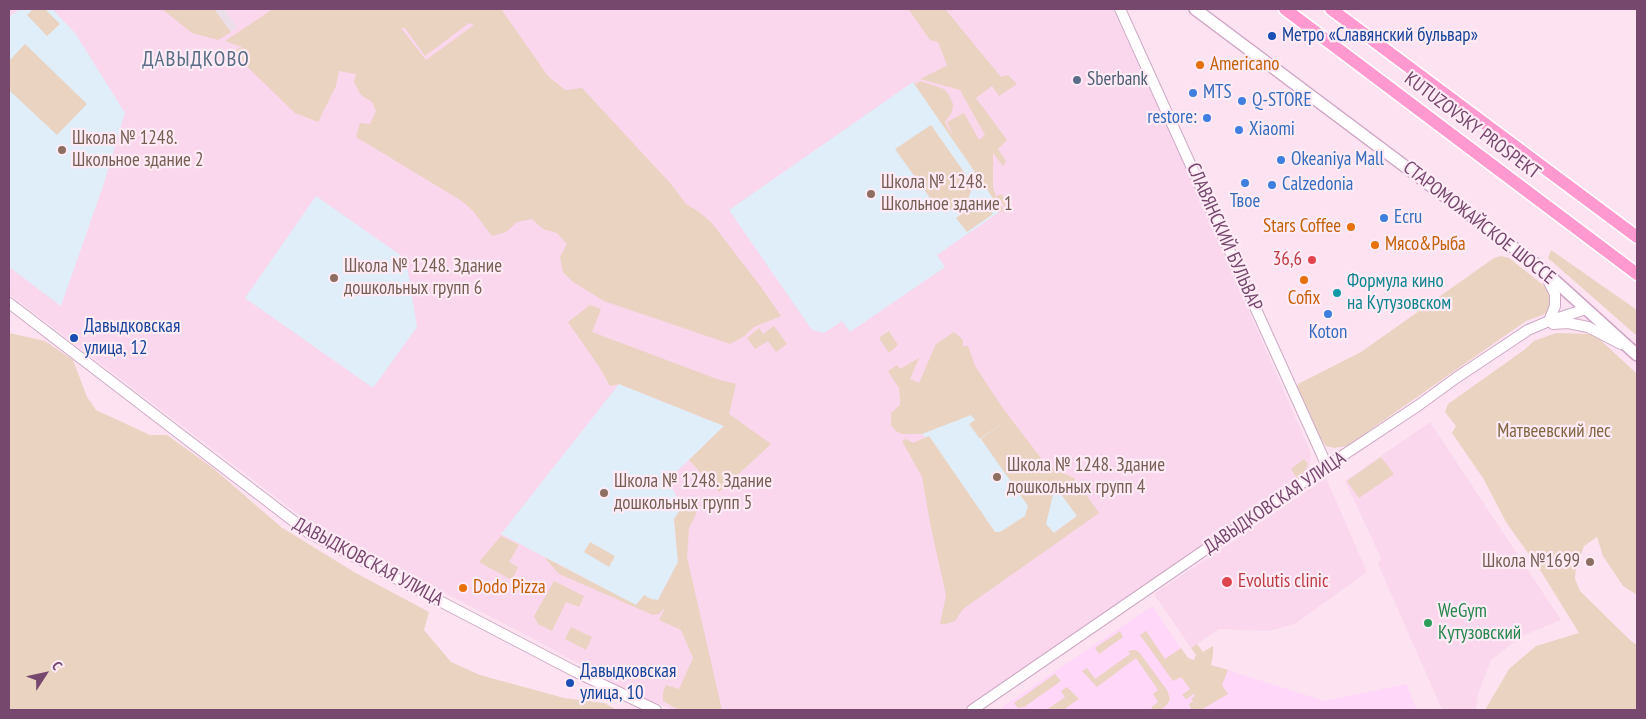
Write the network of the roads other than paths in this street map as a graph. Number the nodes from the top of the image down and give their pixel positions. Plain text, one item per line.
1 (1120, 9) edge
2 (1195, 9) edge
3 (1285, 9) edge
4 (1331, 9) edge
5 (1637, 237) edge
6 (1542, 269) junction
7 (1637, 274) edge
8 (9, 303) edge
9 (1586, 309) junction
10 (1544, 323) junction
11 (1633, 352) edge
12 (1327, 466) junction
13 (656, 710) edge
14 (972, 710) edge

1 - 12 street, СЛАВЯНСКИЙ БУЛЬВАР
2 - 6 main road, СТАРОМОЖАЙСКОЕ ШОССЕ
3 - 7 main road, KUTUZOVSKY PROSPEKT
4 - 5 main road, KUTUZOVSKY PROSPEKT
6 - 9 main road, СТАРОМОЖАЙСКОЕ ШОССЕ
6 - 10 street
8 - 13 street, ДАВЫДКОВСКАЯ УЛИЦА
9 - 10 street, ДАВЫДКОВСКАЯ УЛИЦА
9 - 11 main road, СТАРОМОЖАЙСКОЕ ШОССЕ
10 - 11 street
10 - 12 street, ДАВЫДКОВСКАЯ УЛИЦА
12 - 14 street, ДАВЫДКОВСКАЯ УЛИЦА

